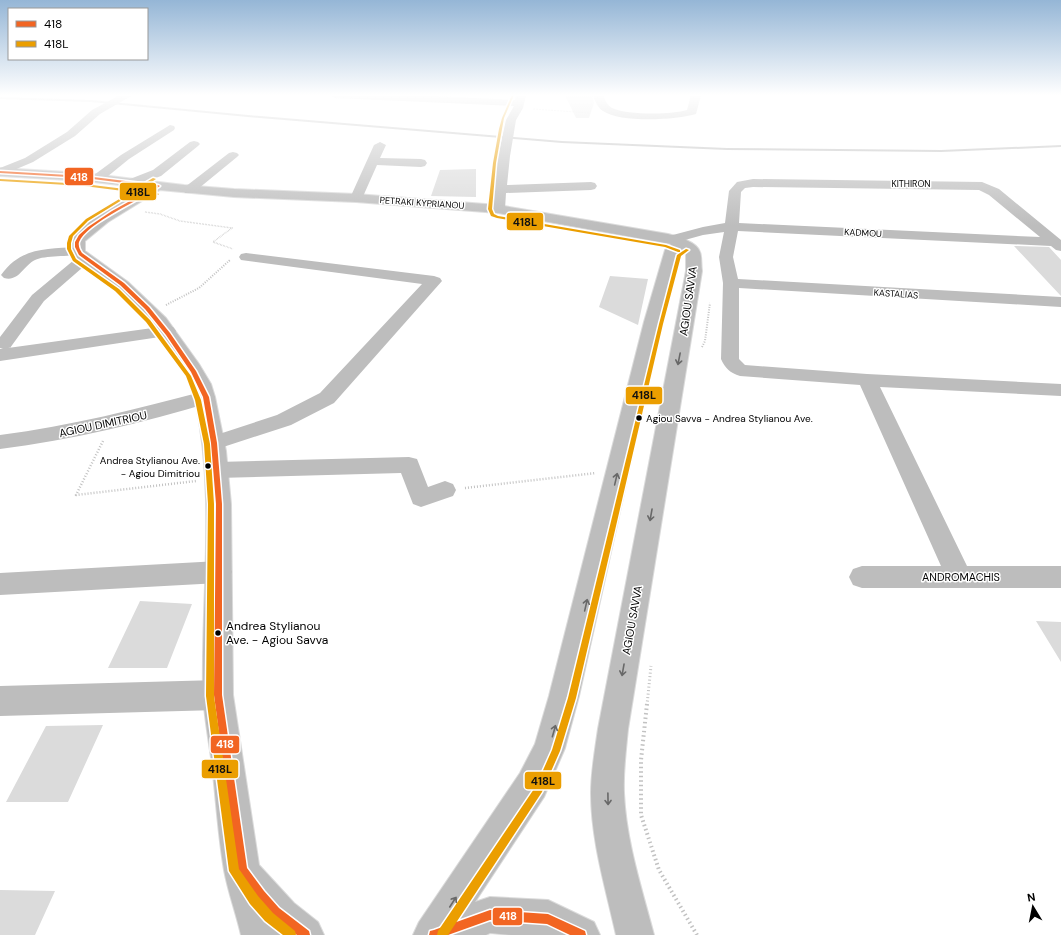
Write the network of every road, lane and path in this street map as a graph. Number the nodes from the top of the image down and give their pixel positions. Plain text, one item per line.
1 (64, 139) edge
2 (154, 139) edge
3 (507, 139) edge
4 (194, 144) dead end
5 (380, 145) dead end
6 (233, 155) dead end
7 (373, 161) junction
8 (421, 163) dead end
9 (0, 172) edge
10 (98, 178) junction
11 (134, 182) junction
12 (158, 186) junction
13 (591, 186) dead end
14 (500, 188) junction
15 (189, 190) junction
16 (356, 198) junction
17 (498, 208) junction
18 (121, 209) junction
19 (732, 227) junction
20 (678, 241) junction
21 (1057, 245) edge
22 (243, 254) junction
23 (81, 255) junction
24 (9, 275) dead end
25 (731, 283) junction
26 (710, 296) dead end
27 (1061, 302) edge
28 (151, 312) junction
29 (167, 332) junction
30 (2, 350) edge
31 (699, 353) dead end
32 (866, 380) junction
33 (1061, 390) edge
34 (205, 398) junction
35 (112, 423) junction
36 (0, 442) edge
37 (214, 443) junction
38 (618, 471) junction
39 (217, 474) junction
40 (445, 490) joint
41 (219, 572) junction
42 (862, 577) dead end
43 (960, 577) junction
44 (1061, 577) edge
45 (0, 584) edge
46 (651, 664) dead end
47 (218, 696) junction
48 (0, 701) edge
49 (242, 870) junction
50 (260, 935) edge
51 (305, 935) edge
52 (433, 935) edge
53 (581, 935) edge
54 (636, 935) edge
55 (697, 935) edge

1 - 9 street
2 - 10 street
3 - 14 street
4 - 11 street
5 - 7 street
6 - 15 street
7 - 8 street
7 - 16 street
9 - 10 street, PETRAKI KYPRIANOU
10 - 11 street, PETRAKI KYPRIANOU
11 - 12 street, PETRAKI KYPRIANOU
12 - 15 street, PETRAKI KYPRIANOU
12 - 18 street
13 - 14 street
14 - 17 street
15 - 16 street, PETRAKI KYPRIANOU
16 - 17 street, PETRAKI KYPRIANOU
17 - 20 street, PETRAKI KYPRIANOU
18 - 22 path
18 - 23 street
19 - 20 street, KADMOU
19 - 21 street, KADMOU
19 - 21 street, KITHIRON
19 - 25 street
20 - 38 street
20 -> 54 street, AGIOU SAVVA
22 - 28 path
22 - 37 street
23 - 24 street
23 - 28 street
23 - 30 street
25 - 27 street, KASTALIAS
25 - 32 street
26 - 31 path
28 - 29 street
29 - 30 street
29 - 34 street
32 - 33 street
32 - 43 street
34 - 35 street, AGIOU DIMITRIOU
34 - 37 street
35 - 36 street, AGIOU DIMITRIOU
35 - 39 path
37 - 39 street
38 - 40 path
52 -> 38 street
39 - 40 street
39 - 41 street
41 - 45 street
41 - 47 street
42 - 43 street, ANDROMACHIS
43 - 44 street, ANDROMACHIS
46 - 55 path
47 - 48 street
47 - 49 street
49 - 50 street
49 - 51 street
52 - 53 street

